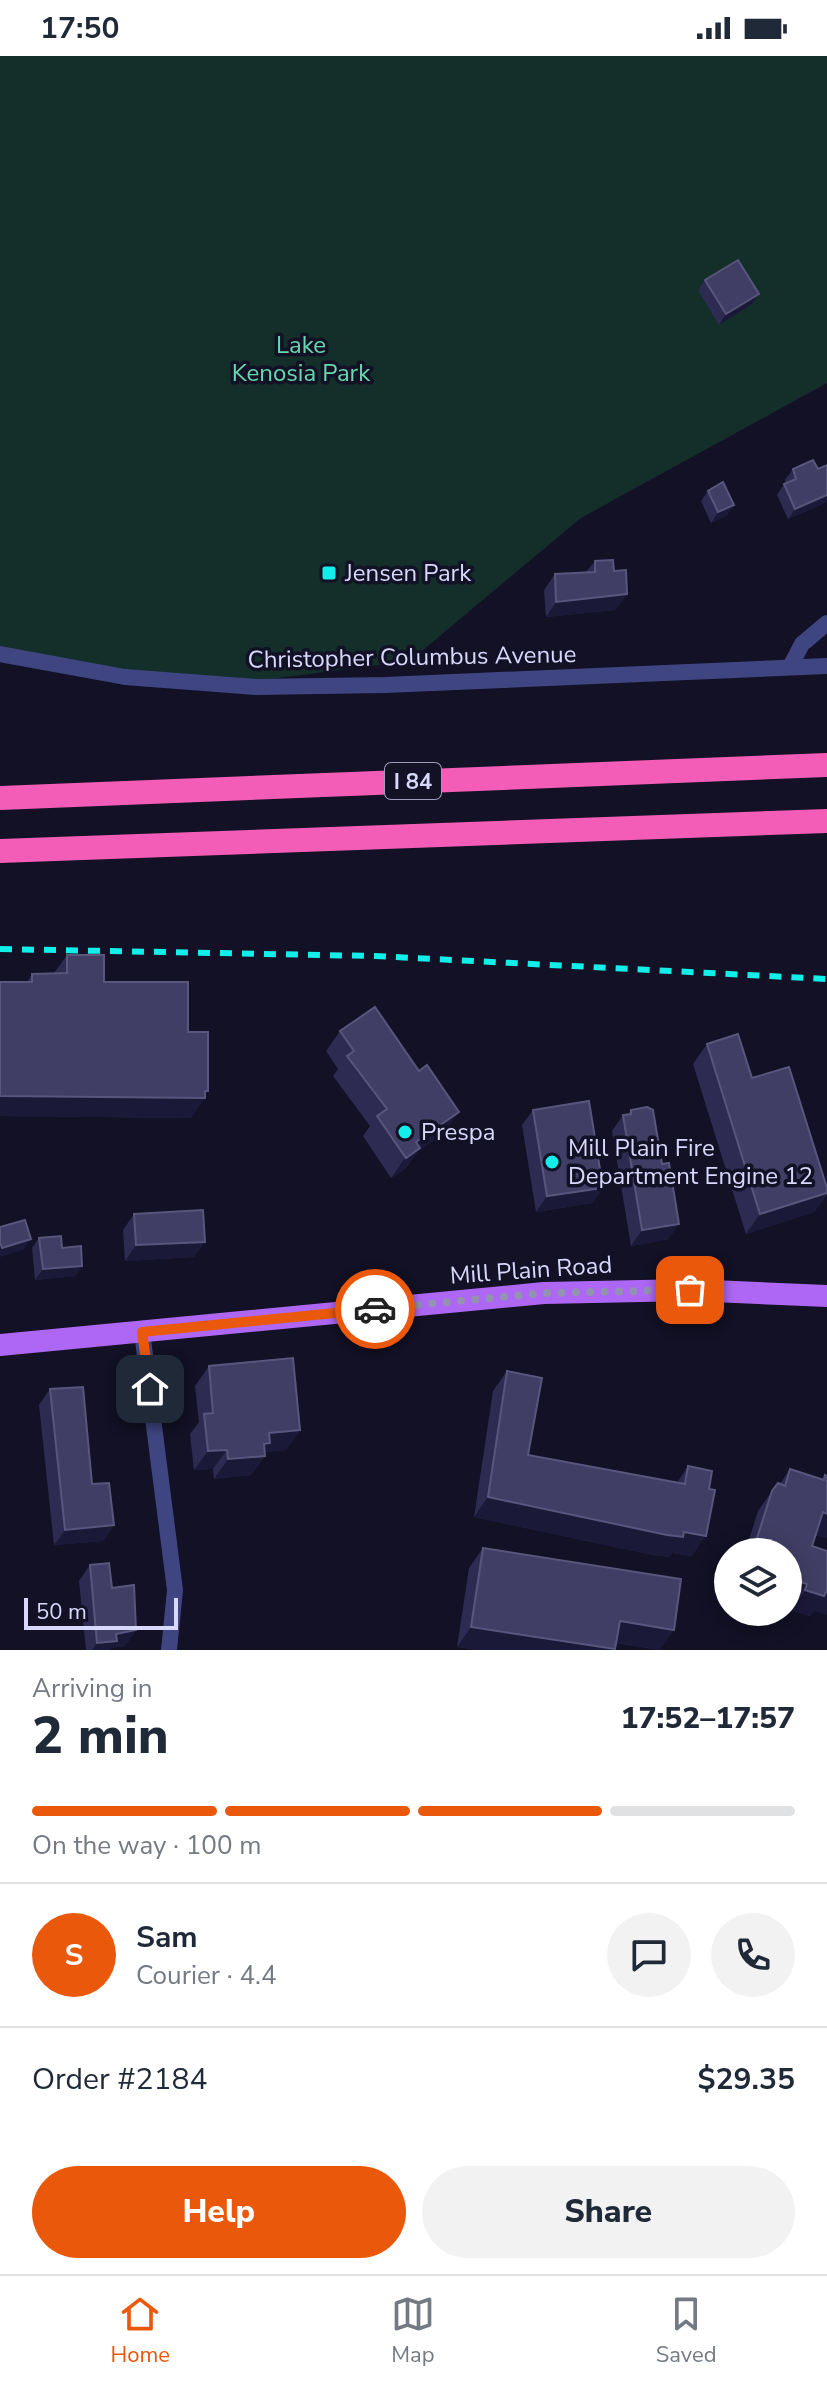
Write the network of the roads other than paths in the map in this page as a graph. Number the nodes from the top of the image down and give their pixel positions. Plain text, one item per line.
1 (827, 623) edge
2 (0, 654) edge
3 (827, 666) edge
4 (790, 667) junction
5 (827, 765) edge
6 (0, 798) edge
7 (827, 821) edge
8 (0, 851) edge
9 (827, 1296) edge
10 (142, 1332) junction
11 (0, 1345) edge
12 (169, 1650) edge

1 - 4 street
2 - 4 street, Christopher Columbus Avenue
3 - 4 street, Christopher Columbus Avenue
5 - 6 highway, I 84
7 - 8 highway, I 84
9 - 10 main road, Mill Plain Road
10 - 11 main road, Mill Plain Road
10 - 12 street

